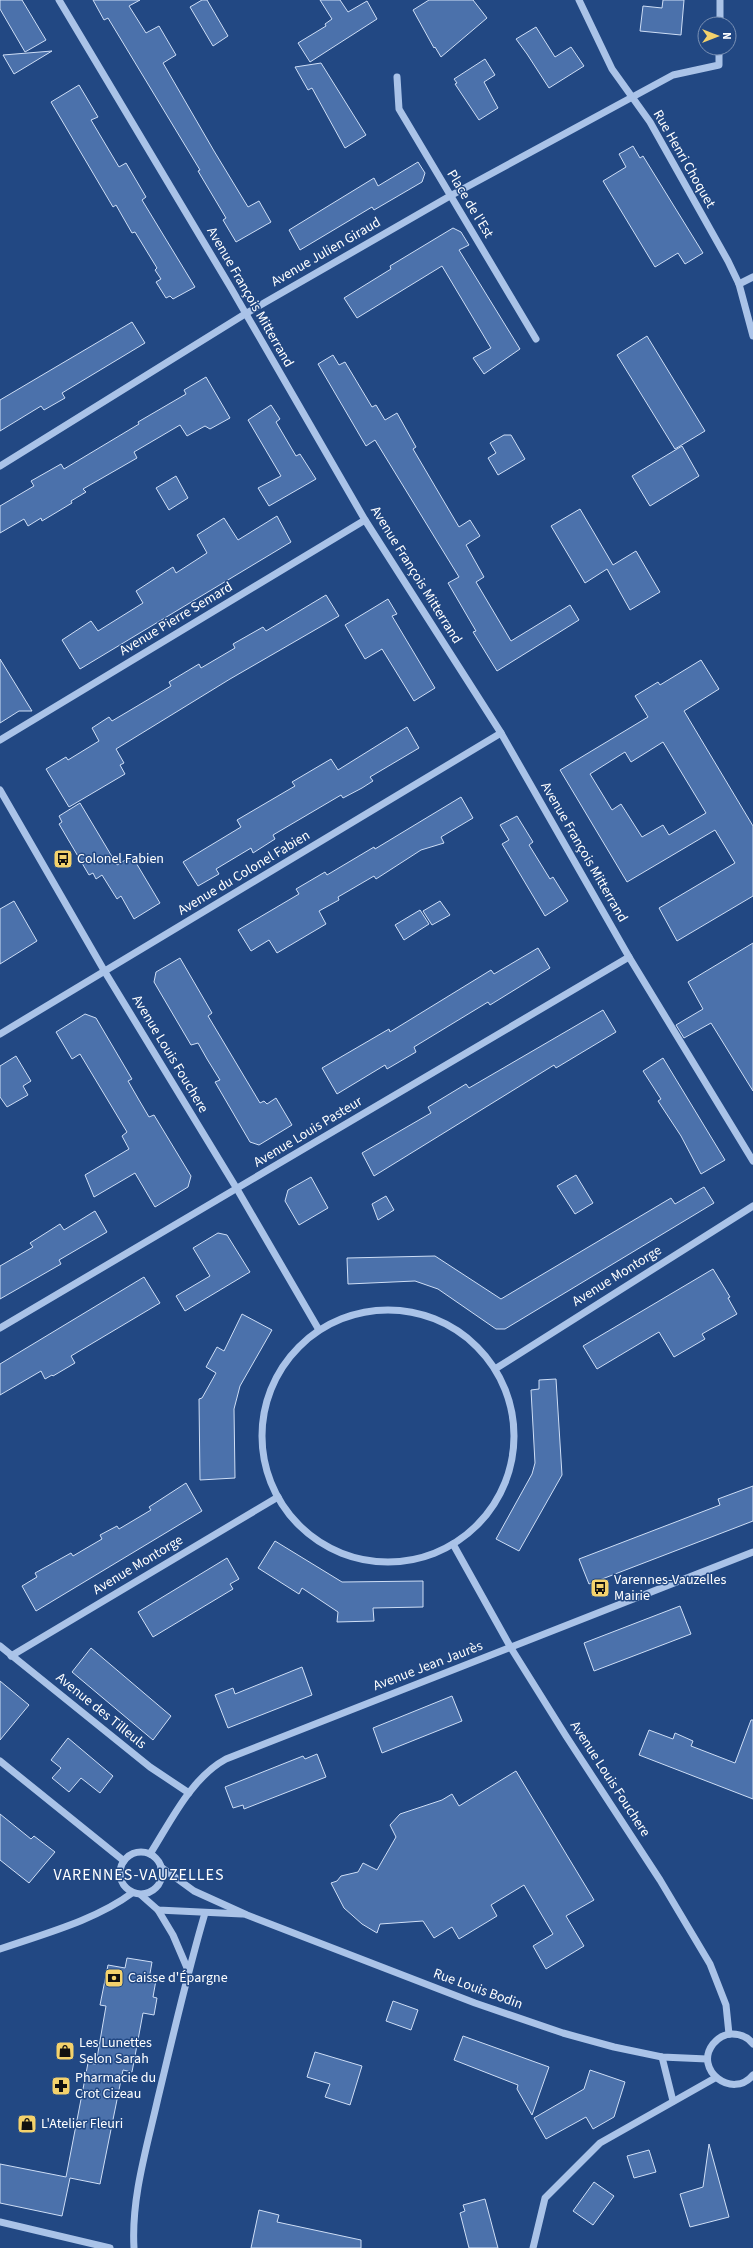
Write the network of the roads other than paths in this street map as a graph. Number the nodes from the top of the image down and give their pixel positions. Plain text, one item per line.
1 (60, 0) edge
2 (579, 0) edge
3 (720, 0) edge
4 (720, 16) edge
5 (719, 56) edge
6 (397, 77) dead end
7 (631, 98) junction
8 (450, 196) junction
9 (753, 277) edge
10 (739, 284) junction
11 (245, 314) junction
12 (753, 336) edge
13 (536, 339) dead end
14 (0, 466) edge
15 (365, 520) junction
16 (501, 733) junction
17 (0, 740) edge
18 (0, 790) edge
19 (629, 957) junction
20 (105, 972) junction
21 (0, 1034) edge
22 (753, 1161) edge
23 (237, 1189) junction
24 (753, 1206) edge
25 (0, 1328) edge
26 (319, 1330) junction
27 (495, 1368) junction
28 (278, 1497) junction
29 (453, 1544) junction
30 (753, 1552) edge
31 (0, 1646) edge
32 (511, 1648) junction
33 (11, 1656) junction
34 (0, 1761) edge
35 (189, 1793) junction
36 (150, 1854) junction
37 (124, 1861) junction
38 (162, 1867) junction
39 (132, 1893) junction
40 (141, 1895) junction
41 (158, 1910) junction
42 (205, 1912) junction
43 (246, 1915) junction
44 (0, 1949) edge
45 (188, 1970) junction
46 (729, 2034) junction
47 (753, 2044) edge
48 (662, 2057) junction
49 (707, 2059) junction
50 (753, 2075) edge
51 (715, 2078) junction
52 (673, 2102) junction
53 (0, 2222) edge
54 (110, 2248) edge
55 (134, 2248) edge
56 (534, 2248) edge

1 - 11 street, Avenue François Mitterrand
2 - 7 street, Rue Henri Choquet
3 - 4 street
5 - 7 street, Avenue Julien Giraud
6 - 8 street, Place de l'Est
7 - 8 street, Avenue Julien Giraud
7 - 10 street, Rue Henri Choquet
8 - 11 street, Avenue Julien Giraud
8 - 13 street, Place de l'Est
9 - 10 street
10 - 12 street, Rue Henri Choquet
11 - 14 street, Avenue Julien Giraud
11 - 15 street, Avenue François Mitterrand
15 - 16 street, Avenue François Mitterrand
15 - 17 street, Avenue Pierre Semard
16 - 19 street, Avenue François Mitterrand
16 - 20 street, Avenue du Colonel Fabien
18 - 20 street, Avenue Louis Fouchere
19 - 22 street, Avenue François Mitterrand
19 - 23 street, Avenue Louis Pasteur
20 - 21 street, Avenue du Colonel Fabien
20 - 23 street, Avenue Louis Fouchere
23 - 25 street, Avenue Louis Pasteur
23 - 26 street, Avenue Louis Fouchere
24 - 27 street, Avenue Montorge
26 - 27 street
26 - 28 street
27 - 29 street
28 - 29 street
28 - 33 street, Avenue Montorge
29 - 32 street, Avenue Louis Fouchere
30 - 32 street, Avenue Jean Jaurès
31 - 33 street, Avenue des Tilleuls
32 - 35 street, Avenue Jean Jaurès
32 - 46 street, Avenue Louis Fouchere
33 - 35 street, Avenue des Tilleuls
34 - 37 street
35 - 36 street, Avenue Jean Jaurès
36 - 37 street
36 - 38 street
37 - 39 street
38 - 40 street
38 - 43 street, Rue Louis Bodin
39 - 40 street
39 - 44 street
40 - 41 street
41 - 42 street, Rue Louis Bodin
41 - 45 street
42 - 43 street, Rue Louis Bodin
42 - 45 street
43 - 48 street, Rue Louis Bodin
45 - 55 street
46 - 47 street
46 - 49 street
48 - 49 street, Rue Louis Bodin
48 - 52 street
49 - 51 street
50 - 51 street
51 - 52 street
52 - 56 street
53 - 54 street

